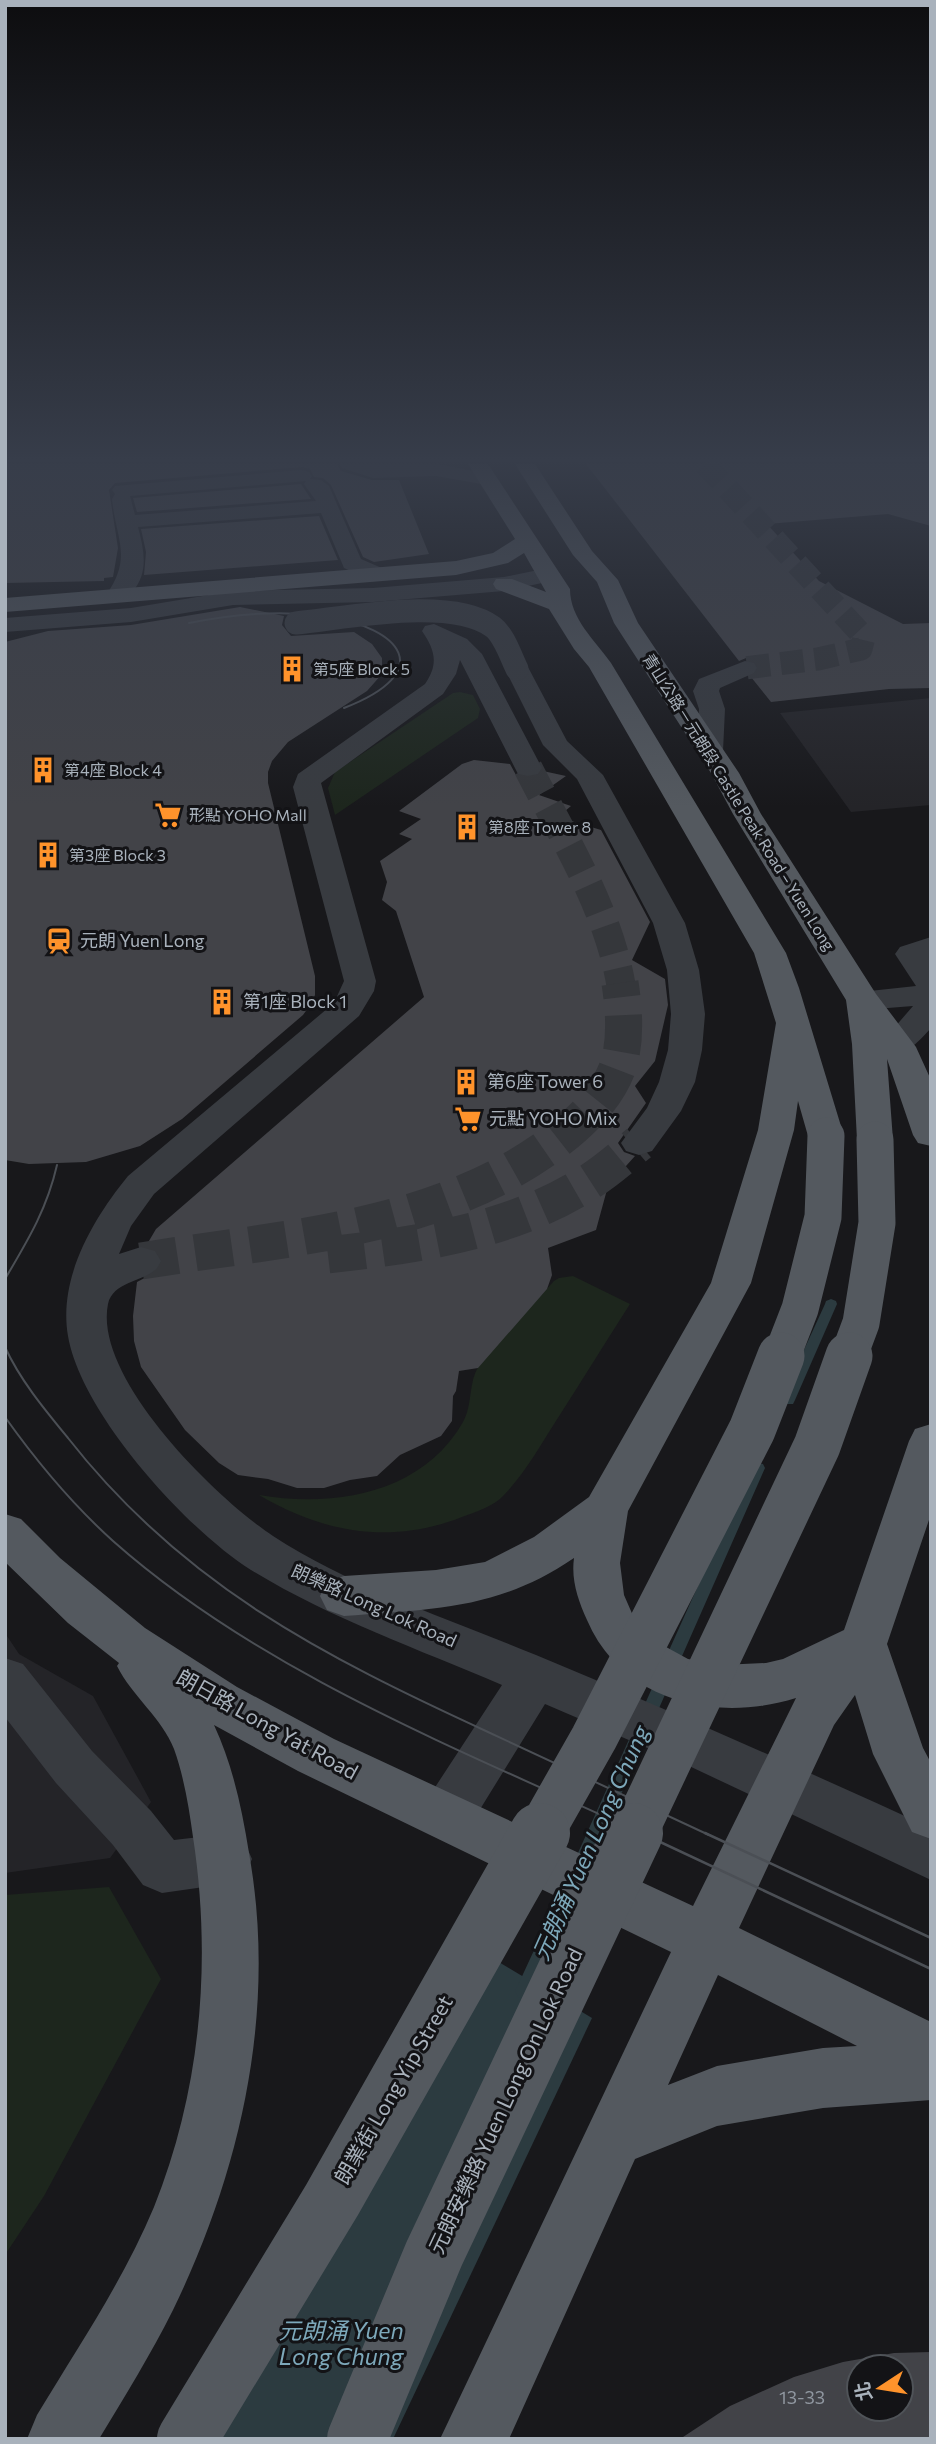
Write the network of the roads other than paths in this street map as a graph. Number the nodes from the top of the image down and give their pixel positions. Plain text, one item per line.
1 (131, 578) edge
2 (325, 578) edge
3 (546, 578) edge
4 (561, 578) edge
5 (605, 578) edge
6 (263, 583) junction
7 (504, 584) joint
8 (462, 588) junction
9 (553, 589) junction
10 (118, 595) junction
11 (340, 596) junction
12 (5, 605) edge
13 (296, 623) dead end
14 (5, 625) edge
15 (425, 625) junction
16 (744, 668) tunnel mouth
17 (710, 751) junction
18 (528, 768) tunnel mouth
19 (569, 793) dead end
20 (605, 806) junction
21 (931, 946) edge
22 (931, 985) edge
23 (931, 995) edge
24 (863, 1000) junction
25 (931, 1004) edge
26 (792, 1025) junction
27 (898, 1042) junction
28 (931, 1135) edge
29 (639, 1143) tunnel mouth
30 (141, 1261) tunnel mouth
31 (87, 1305) junction
32 (931, 1441) edge
33 (605, 1510) junction
34 (5, 1532) edge
35 (344, 1596) junction
36 (121, 1639) junction
37 (863, 1644) junction
38 (535, 1677) junction
39 (5, 1679) edge
40 (588, 1717) junction
41 (685, 1758) junction
42 (778, 1784) junction
43 (931, 1815) edge
44 (468, 1826) junction
45 (931, 1855) edge
46 (225, 1858) junction
47 (705, 1938) junction
48 (931, 2053) edge
49 (931, 2070) edge
50 (615, 2137) junction
51 (61, 2439) edge
52 (187, 2439) edge
53 (357, 2439) edge
54 (474, 2439) edge

1 - 10 street
2 - 6 main road
3 - 9 main road
4 - 9 main road
5 - 17 main road, 青山公路－元朗段 Castle Peak Road – Yuen Long
6 - 10 main road
6 - 11 main road
7 - 8 street
7 - 9 main road
8 - 11 street
8 - 15 street
9 - 26 main road
10 - 12 main road
11 - 14 street
11 - 15 main road
13 - 20 street, bridge
15 - 18 street
15 - 31 street, 朗樂路 Long Lok Road
16 - 17 street
17 - 24 main road, 青山公路－元朗段 Castle Peak Road – Yuen Long
19 - 20 street
20 - 29 street
21 - 22 street
23 - 24 street
24 - 27 main road, 青山公路－元朗段 Castle Peak Road – Yuen Long
24 - 41 main road, 青山公路－元朗段 Castle Peak Road – Yuen Long, bridge
25 - 27 street
26 - 33 main road
26 - 40 main road, bridge
27 - 28 main road, 青山公路－元朗段 Castle Peak Road – Yuen Long
30 - 31 street
31 - 35 street, 朗樂路 Long Lok Road
32 - 37 main road
33 - 35 main road
33 - 37 main road, bridge
34 - 36 main road, 朗日路 Long Yat Road
35 - 38 street, 朗樂路 Long Lok Road
36 - 44 main road, 朗日路 Long Yat Road
36 - 46 main road
37 - 42 main road
37 - 43 main road
38 - 40 street
38 - 44 street
39 - 46 street
40 - 41 street, bridge
40 - 52 main road, 朗業街 Long Yip Street, bridge
41 - 42 street
41 - 53 main road, 元朗安樂路 Yuen Long On Lok Road, bridge
42 - 45 street
42 - 47 main road
44 - 47 main road, bridge
46 - 51 main road
47 - 48 main road
47 - 50 main road
49 - 50 main road
50 - 54 main road

